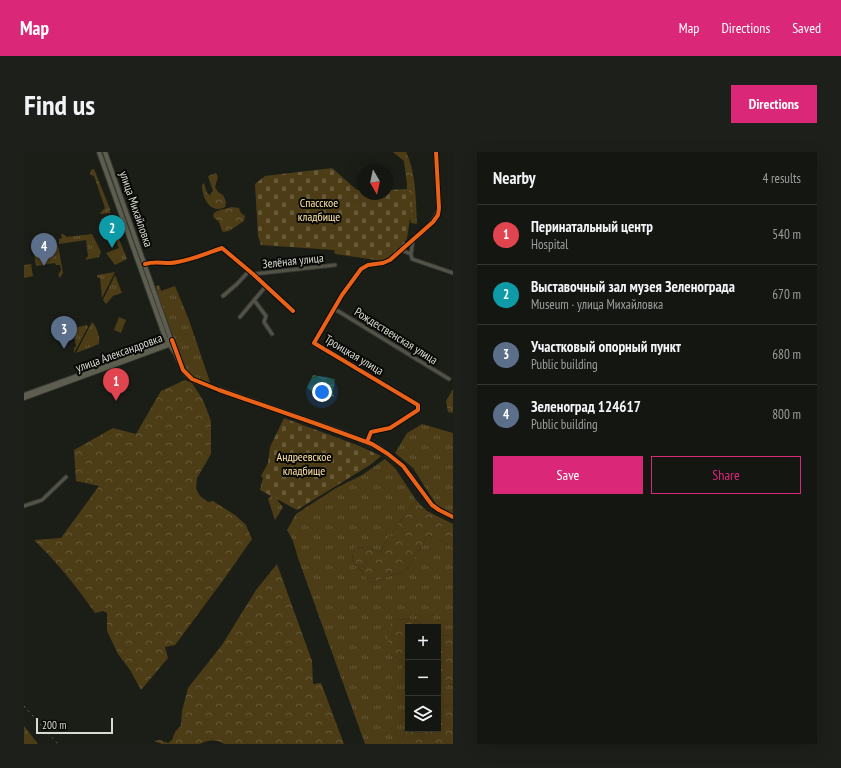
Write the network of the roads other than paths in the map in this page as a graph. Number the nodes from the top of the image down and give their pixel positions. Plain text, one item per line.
1 (99, 152) edge
2 (105, 152) edge
3 (436, 152) edge
4 (123, 200) junction
5 (117, 202) junction
6 (413, 240) junction
7 (137, 243) junction
8 (132, 245) junction
9 (401, 250) junction
10 (411, 254) junction
11 (145, 264) junction
12 (335, 265) dead end
13 (249, 271) junction
14 (453, 273) edge
15 (253, 274) junction
16 (266, 286) junction
17 (223, 296) dead end
18 (254, 300) junction
19 (333, 310) junction
20 (293, 311) dead end
21 (240, 317) dead end
22 (272, 334) dead end
23 (165, 337) junction
24 (171, 343) junction
25 (161, 347) junction
26 (173, 351) junction
27 (177, 357) junction
28 (449, 379) dead end
29 (24, 395) edge
30 (24, 398) edge
31 (367, 442) junction
32 (66, 477) dead end
33 (24, 506) edge
34 (453, 517) edge

1 - 5 main road, улица Михайловка
2 - 4 main road, улица Михайловка
3 - 6 main road
4 - 5 street
4 - 7 main road, улица Михайловка
5 - 8 main road, улица Михайловка
6 - 9 street, Троицкая улица
6 - 10 street
7 - 8 street
7 - 11 main road, улица Михайловка
8 - 23 main road, улица Михайловка
9 - 10 street
9 - 19 street, Троицкая улица
10 - 14 street
11 - 13 street
11 - 24 main road, улица Михайловка
12 - 15 street, Зелёная улица
13 - 15 street
13 - 17 street
15 - 16 street
16 - 18 street
16 - 20 street
18 - 21 street
18 - 22 street
19 - 28 street, Рождественская улица
19 - 31 street, Троицкая улица
23 - 24 main road, улица Михайловка
23 - 25 main road
24 - 25 main road, улица Александровка
24 - 26 main road
24 - 27 main road
25 - 26 main road
25 - 29 main road, улица Александровка
25 - 30 main road, улица Александровка
26 - 27 main road
27 - 31 main road
31 - 34 main road
32 - 33 street

